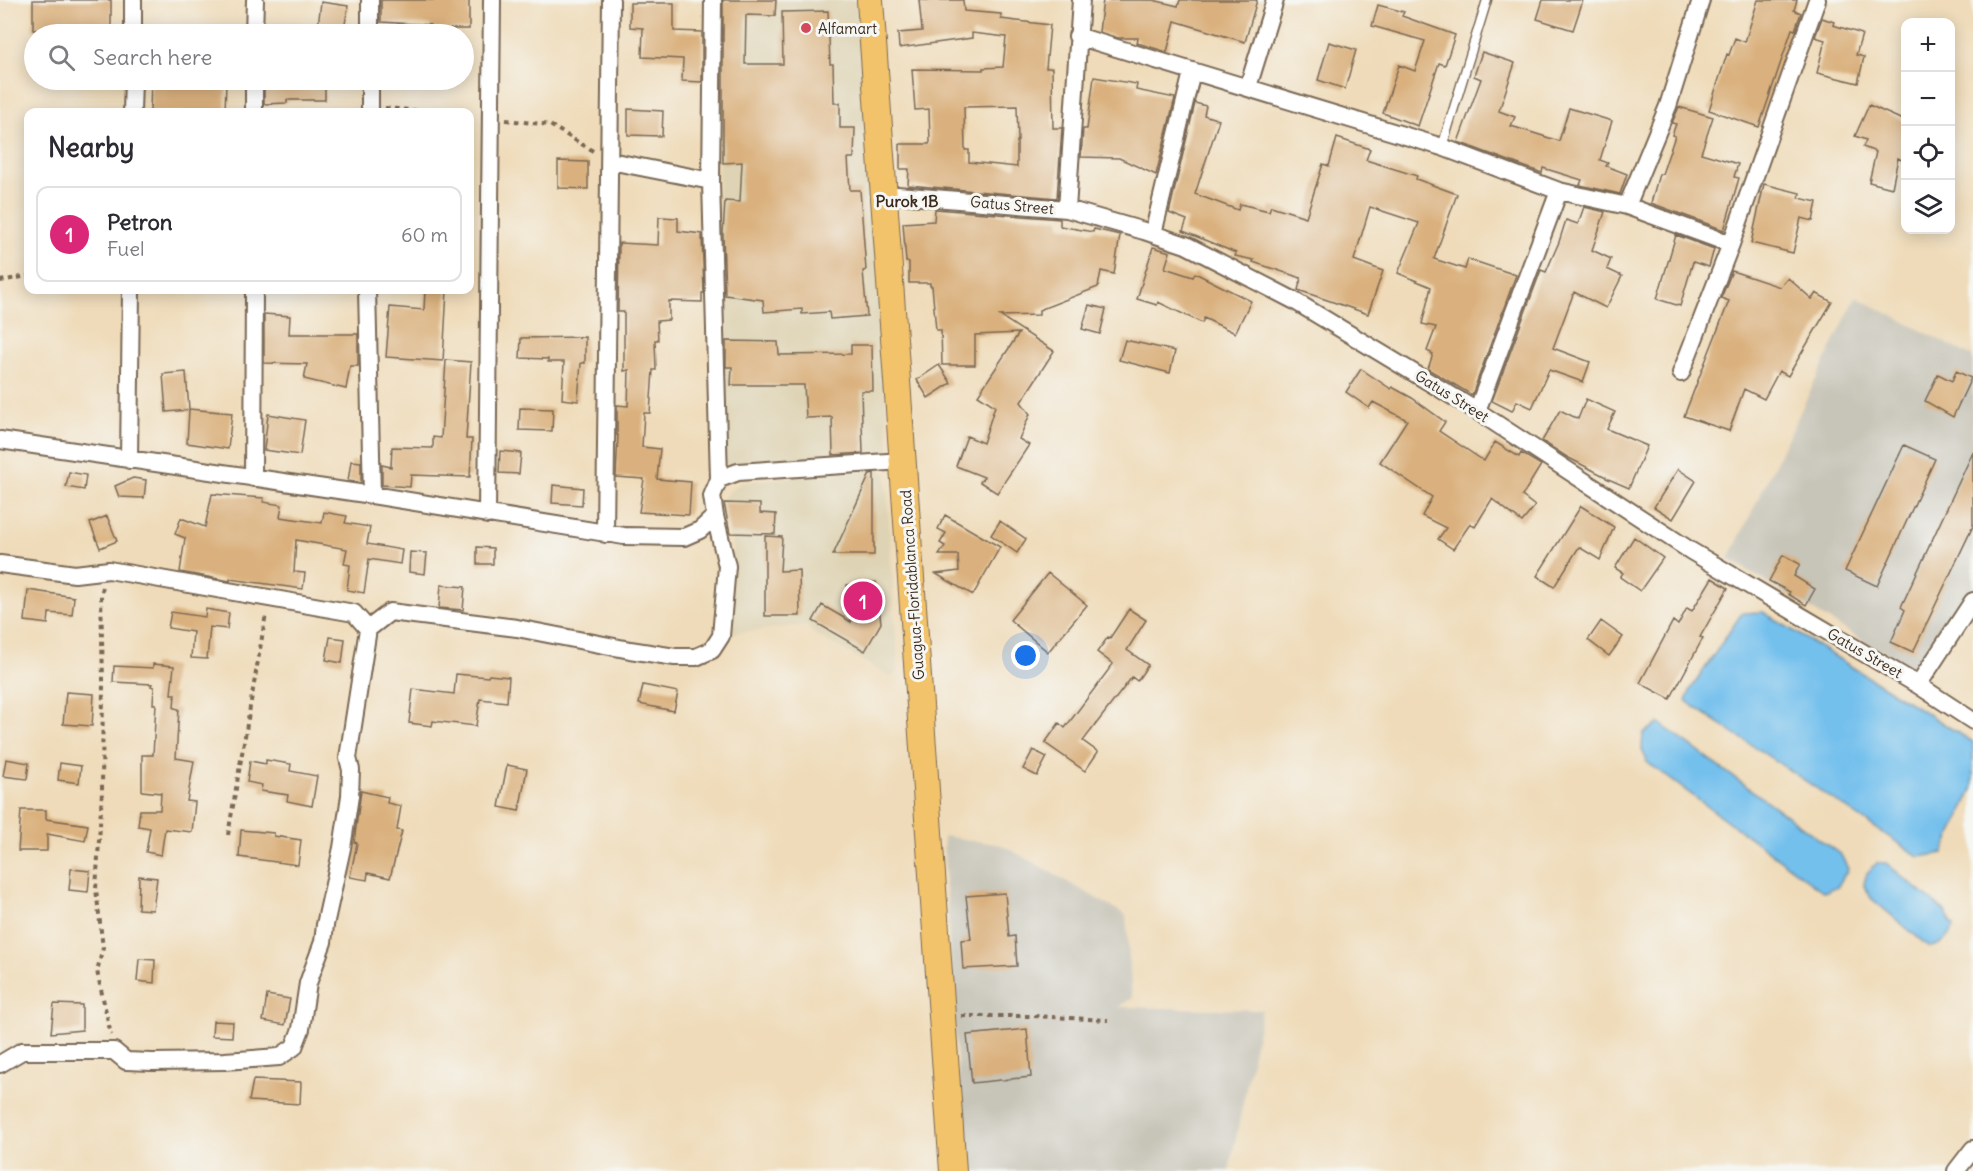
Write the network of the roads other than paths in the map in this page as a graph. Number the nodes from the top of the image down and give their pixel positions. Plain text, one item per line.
1 (134, 0) edge
2 (255, 0) edge
3 (370, 0) edge
4 (492, 0) edge
5 (611, 0) edge
6 (713, 0) edge
7 (870, 0) edge
8 (1081, 0) edge
9 (1275, 0) edge
10 (1487, 0) edge
11 (1701, 0) edge
12 (1817, 0) edge
13 (133, 24) edge
14 (254, 24) edge
15 (370, 24) edge
16 (1077, 36) junction
17 (1192, 72) junction
18 (1248, 87) junction
19 (133, 90) edge
20 (254, 90) edge
21 (370, 90) edge
22 (132, 108) edge
23 (254, 108) edge
24 (370, 108) edge
25 (1442, 147) junction
26 (610, 161) junction
27 (711, 181) junction
28 (1559, 191) junction
29 (885, 194) junction
30 (1627, 206) junction
31 (1067, 209) junction
32 (1153, 234) junction
33 (1731, 244) junction
34 (131, 294) edge
35 (254, 294) edge
36 (367, 294) edge
37 (1681, 373) dead end
38 (1477, 411) junction
39 (0, 440) edge
40 (129, 460) junction
41 (903, 460) junction
42 (253, 478) junction
43 (719, 479) junction
44 (372, 495) junction
45 (487, 515) junction
46 (715, 516) junction
47 (605, 534) junction
48 (0, 564) edge
49 (1973, 601) edge
50 (368, 630) junction
51 (1918, 685) junction
52 (1973, 721) edge
53 (0, 1064) edge
54 (1973, 1149) edge
55 (953, 1171) edge
56 (1956, 1171) edge

1 - 13 street
2 - 14 street
3 - 15 street
4 - 45 street
5 - 26 street
6 - 27 street
7 - 29 main road, Guagua-Floridablanca Road
8 - 16 street
9 - 18 street
10 - 25 lane
11 - 30 street
12 - 33 street
16 - 17 street
16 - 31 street
17 - 18 street
17 - 32 street
18 - 25 street
19 - 22 street
20 - 23 street
21 - 24 street
25 - 28 street
26 - 27 street
26 - 47 street
27 - 43 street
28 - 30 street
28 - 38 street
29 - 31 street, Gatus Street
29 - 41 main road, Guagua-Floridablanca Road
30 - 33 street
31 - 32 street, Gatus Street
32 - 38 street, Gatus Street
33 - 37 street
34 - 40 street
35 - 42 street
36 - 44 street
38 - 51 street, Gatus Street
39 - 40 street
40 - 42 street
41 - 43 street
41 - 55 main road, Guagua-Floridablanca Road
42 - 44 street
43 - 46 street
44 - 45 street
45 - 47 street
46 - 47 street
46 - 50 street
48 - 50 street
49 - 51 street
50 - 53 street
51 - 52 street, Gatus Street
54 - 56 street

